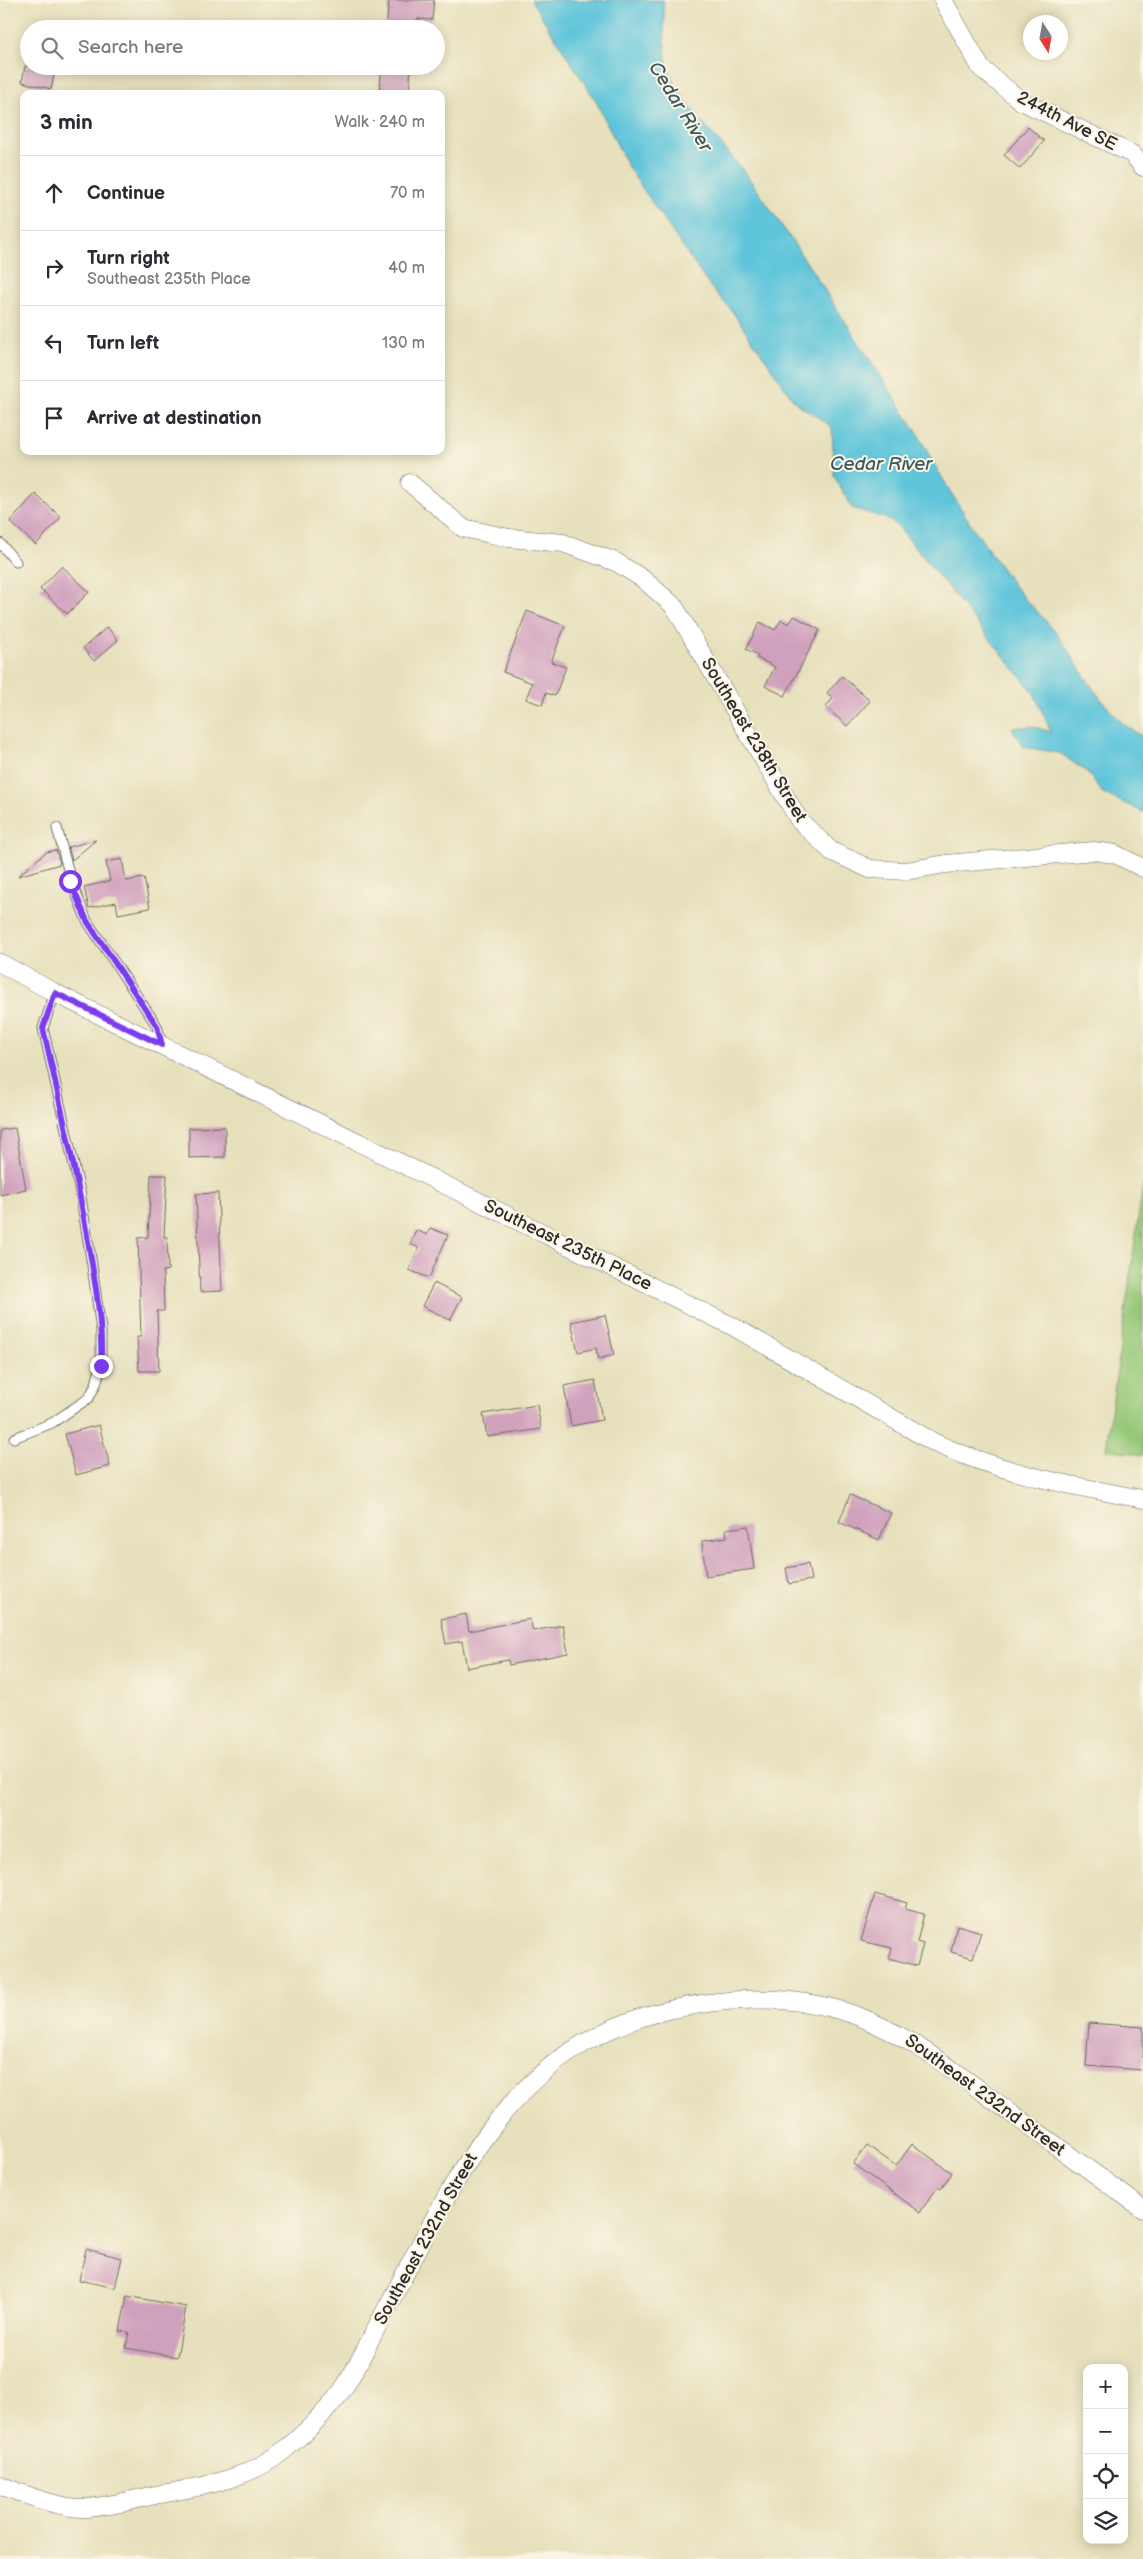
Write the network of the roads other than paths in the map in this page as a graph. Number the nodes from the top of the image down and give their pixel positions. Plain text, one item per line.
1 (943, 0) edge
2 (1143, 167) edge
3 (410, 483) dead end
4 (0, 543) edge
5 (16, 562) dead end
6 (57, 828) dead end
7 (1143, 868) edge
8 (0, 963) edge
9 (55, 993) junction
10 (162, 1045) junction
11 (14, 1438) dead end
12 (1143, 1499) edge
13 (1143, 2210) edge
14 (0, 2485) edge

1 - 2 street, 244th Ave SE
3 - 7 street, Southeast 238th Street
4 - 5 lane
6 - 10 lane
8 - 9 street, Southeast 235th Place
9 - 10 street, Southeast 235th Place
9 - 11 lane
10 - 12 street, Southeast 235th Place
13 - 14 street, Southeast 232nd Street

